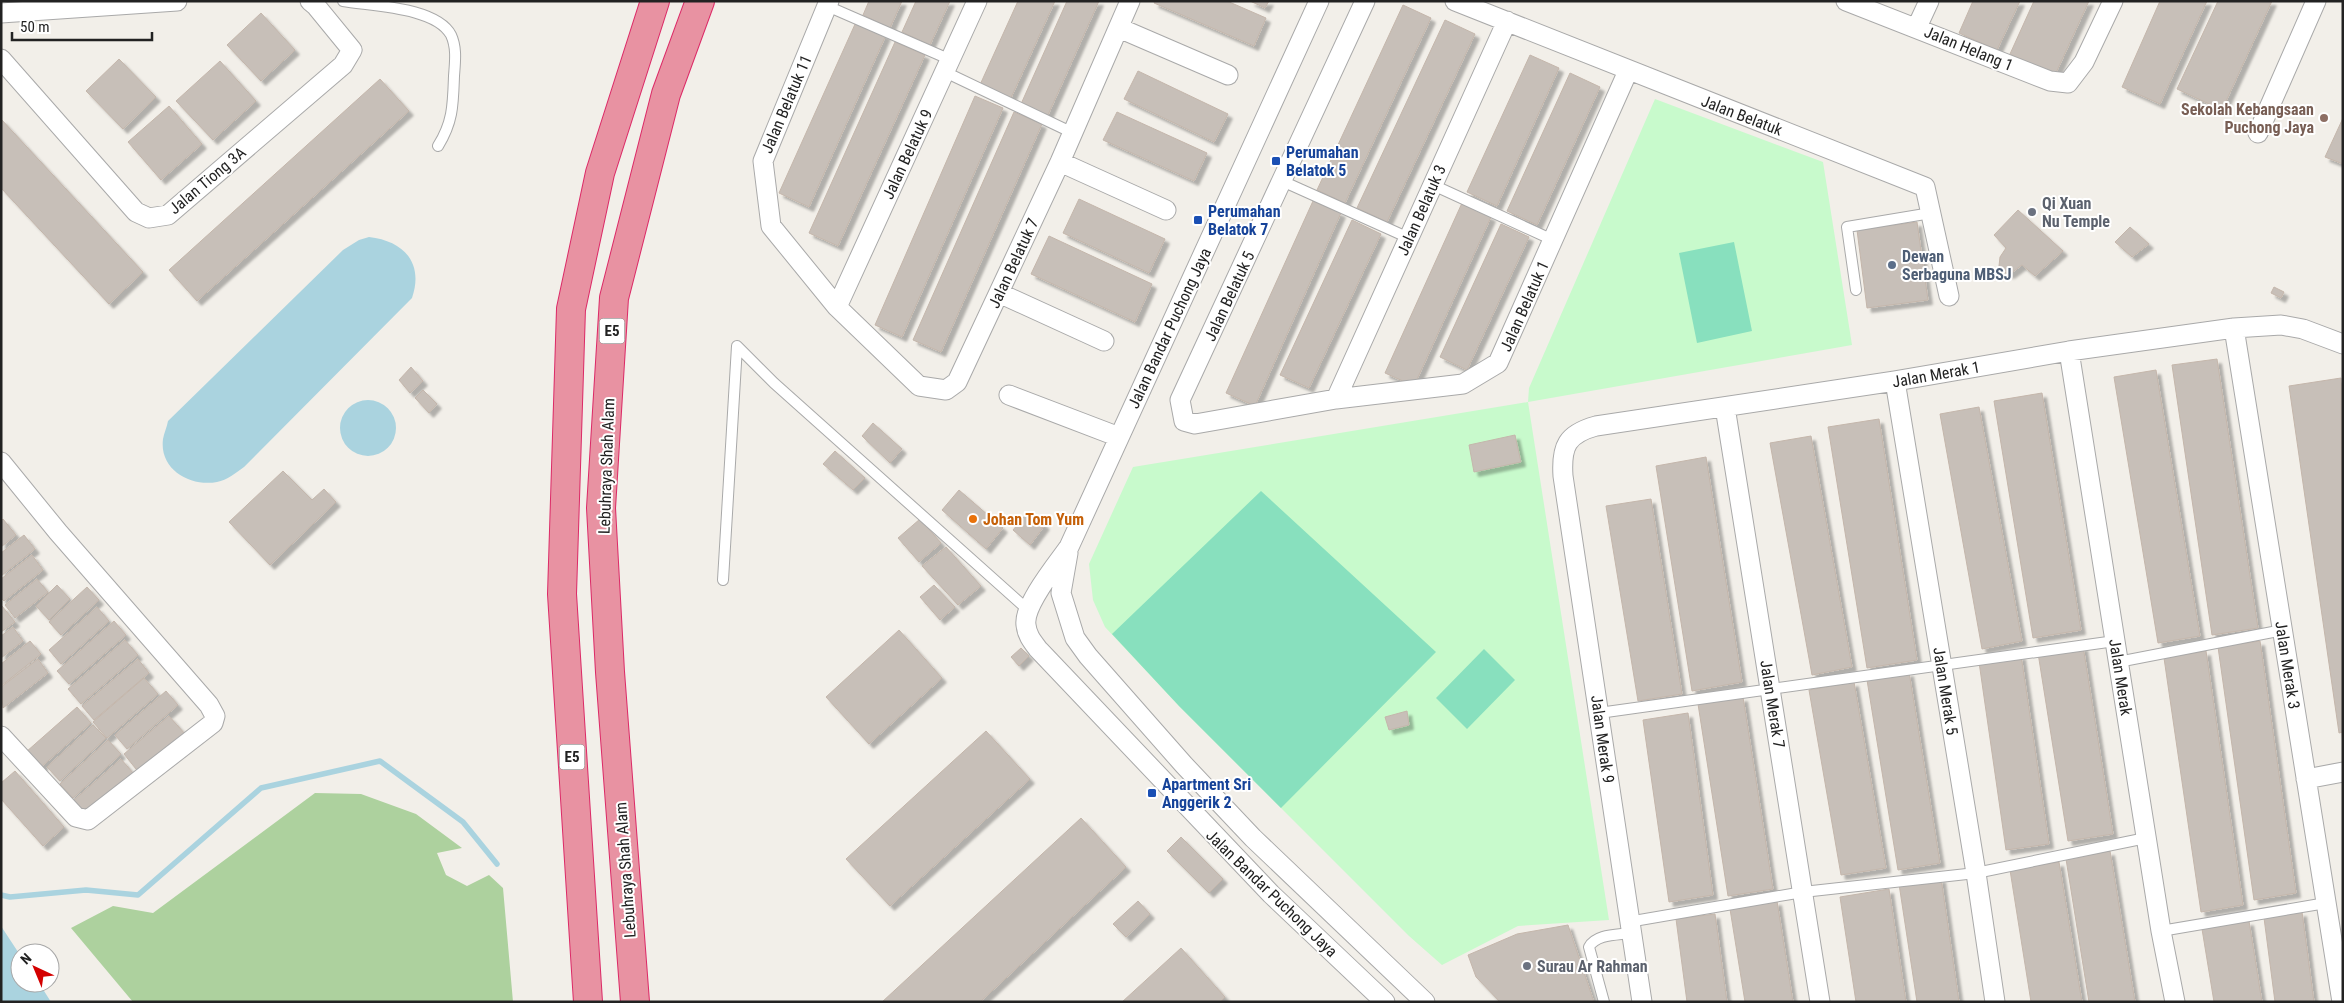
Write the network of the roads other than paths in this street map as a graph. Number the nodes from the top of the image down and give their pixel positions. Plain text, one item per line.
1 (177, 1) edge
2 (310, 1) edge
3 (344, 1) edge
4 (655, 1) edge
5 (700, 1) edge
6 (977, 1) edge
7 (1130, 1) edge
8 (1319, 1) edge
9 (1365, 1) edge
10 (1455, 1) edge
11 (1846, 1) edge
12 (1929, 1) edge
13 (2112, 1) edge
14 (2316, 1) edge
15 (154, 2) edge
16 (828, 4) edge
17 (1, 13) edge
18 (1507, 21) junction
19 (1917, 27) junction
20 (1119, 28) junction
21 (1, 59) edge
22 (948, 66) junction
23 (1628, 71) junction
24 (1228, 76) dead end
25 (1073, 133) junction
26 (2258, 133) dead end
27 (438, 146) dead end
28 (1060, 162) junction
29 (1282, 181) junction
30 (1433, 185) junction
31 (1166, 210) dead end
32 (1931, 213) junction
33 (1409, 238) junction
34 (1553, 240) junction
35 (1856, 290) dead end
36 (999, 293) junction
37 (1949, 296) dead end
38 (837, 307) junction
39 (2234, 328) junction
40 (1104, 341) dead end
41 (2343, 344) edge
42 (2069, 351) junction
43 (1895, 381) junction
44 (1009, 395) dead end
45 (1336, 399) junction
46 (1180, 400) joint
47 (1725, 407) junction
48 (1119, 437) junction
49 (1, 462) edge
50 (1563, 476) joint
51 (1069, 547) junction
52 (723, 580) dead end
53 (1027, 609) junction
54 (2282, 630) junction
55 (2115, 641) junction
56 (2118, 662) junction
57 (1942, 665) junction
58 (1770, 689) junction
59 (1599, 713) junction
60 (1, 736) edge
61 (2343, 772) edge
62 (2306, 779) junction
63 (2146, 838) junction
64 (1976, 873) junction
65 (1803, 892) junction
66 (2326, 903) junction
67 (1629, 927) junction
68 (2161, 931) junction
69 (2338, 944) edge
70 (588, 1002) edge
71 (635, 1002) edge
72 (1385, 1002) edge
73 (1426, 1002) edge
74 (1604, 1002) edge
75 (1642, 1002) edge
76 (1820, 1002) edge
77 (1995, 1002) edge
78 (2175, 1002) edge
79 (2342, 1002) edge

1 - 15 street
2 - 21 street, Jalan Tiong 3A
3 - 27 lane
4 - 70 highway, E5
5 - 71 highway, Lebuhraya Shah Alam / E5
6 - 22 street, Jalan Belatuk 9
7 - 20 street, Jalan Belatuk 7
8 - 48 street, Jalan Bandar Puchong Jaya
9 - 29 street, Jalan Belatuk 5
10 - 18 street, Jalan Belatuk
11 - 19 street, Jalan Helang 1
12 - 19 street
13 - 19 street, Jalan Helang 1
14 - 26 street
15 - 17 street
16 - 22 lane
16 - 38 street, Jalan Belatuk 11
18 - 23 street, Jalan Belatuk
18 - 30 street, Jalan Belatuk 3
20 - 24 street
20 - 25 street, Jalan Belatuk 7
22 - 25 lane
22 - 38 street, Jalan Belatuk 9
23 - 32 street, Jalan Belatuk
23 - 34 street, Jalan Belatuk 1
25 - 28 street, Jalan Belatuk 7
28 - 31 street
28 - 36 street, Jalan Belatuk 7
29 - 33 lane
29 - 46 street, Jalan Belatuk 5
30 - 33 street, Jalan Belatuk 3
30 - 34 lane
32 - 35 lane
32 - 37 street, Jalan Belatuk
33 - 45 street, Jalan Belatuk 3
34 - 45 street, Jalan Belatuk 1
36 - 38 street, Jalan Belatuk 7
36 - 40 street
39 - 41 street, Jalan Merak 1
39 - 42 street, Jalan Merak 1
39 - 54 street, Jalan Merak 3
42 - 43 street, Jalan Merak 1
42 - 55 street, Jalan Merak
43 - 47 street, Jalan Merak 1
43 - 57 street, Jalan Merak 5
44 - 48 street
45 - 46 street, Jalan Belatuk 1
47 - 50 street, Jalan Merak 1
47 - 58 street, Jalan Merak 7
48 - 51 street, Jalan Bandar Puchong Jaya
49 - 60 street
50 - 59 street, Jalan Merak 9
51 - 53 street, Jalan Bandar Puchong Jaya
51 - 73 street, Jalan Bandar Puchong Jaya
52 - 53 lane
53 - 72 street, Jalan Bandar Puchong Jaya
54 - 56 lane
54 - 62 street, Jalan Merak 3
55 - 56 street, Jalan Merak
55 - 57 lane
56 - 63 street, Jalan Merak
57 - 58 lane
57 - 64 street, Jalan Merak 5
58 - 59 lane
58 - 65 street, Jalan Merak 7
59 - 67 street, Jalan Merak 9
61 - 62 street
62 - 66 street, Jalan Merak 3
63 - 64 lane
63 - 68 street, Jalan Merak
64 - 65 lane
64 - 77 street, Jalan Merak 5
65 - 67 lane
65 - 76 street, Jalan Merak 7
66 - 68 lane
66 - 69 street, Jalan Merak 3
67 - 74 lane
67 - 75 street, Jalan Merak 9
68 - 78 street, Jalan Merak
69 - 79 street, Jalan Merak 3

